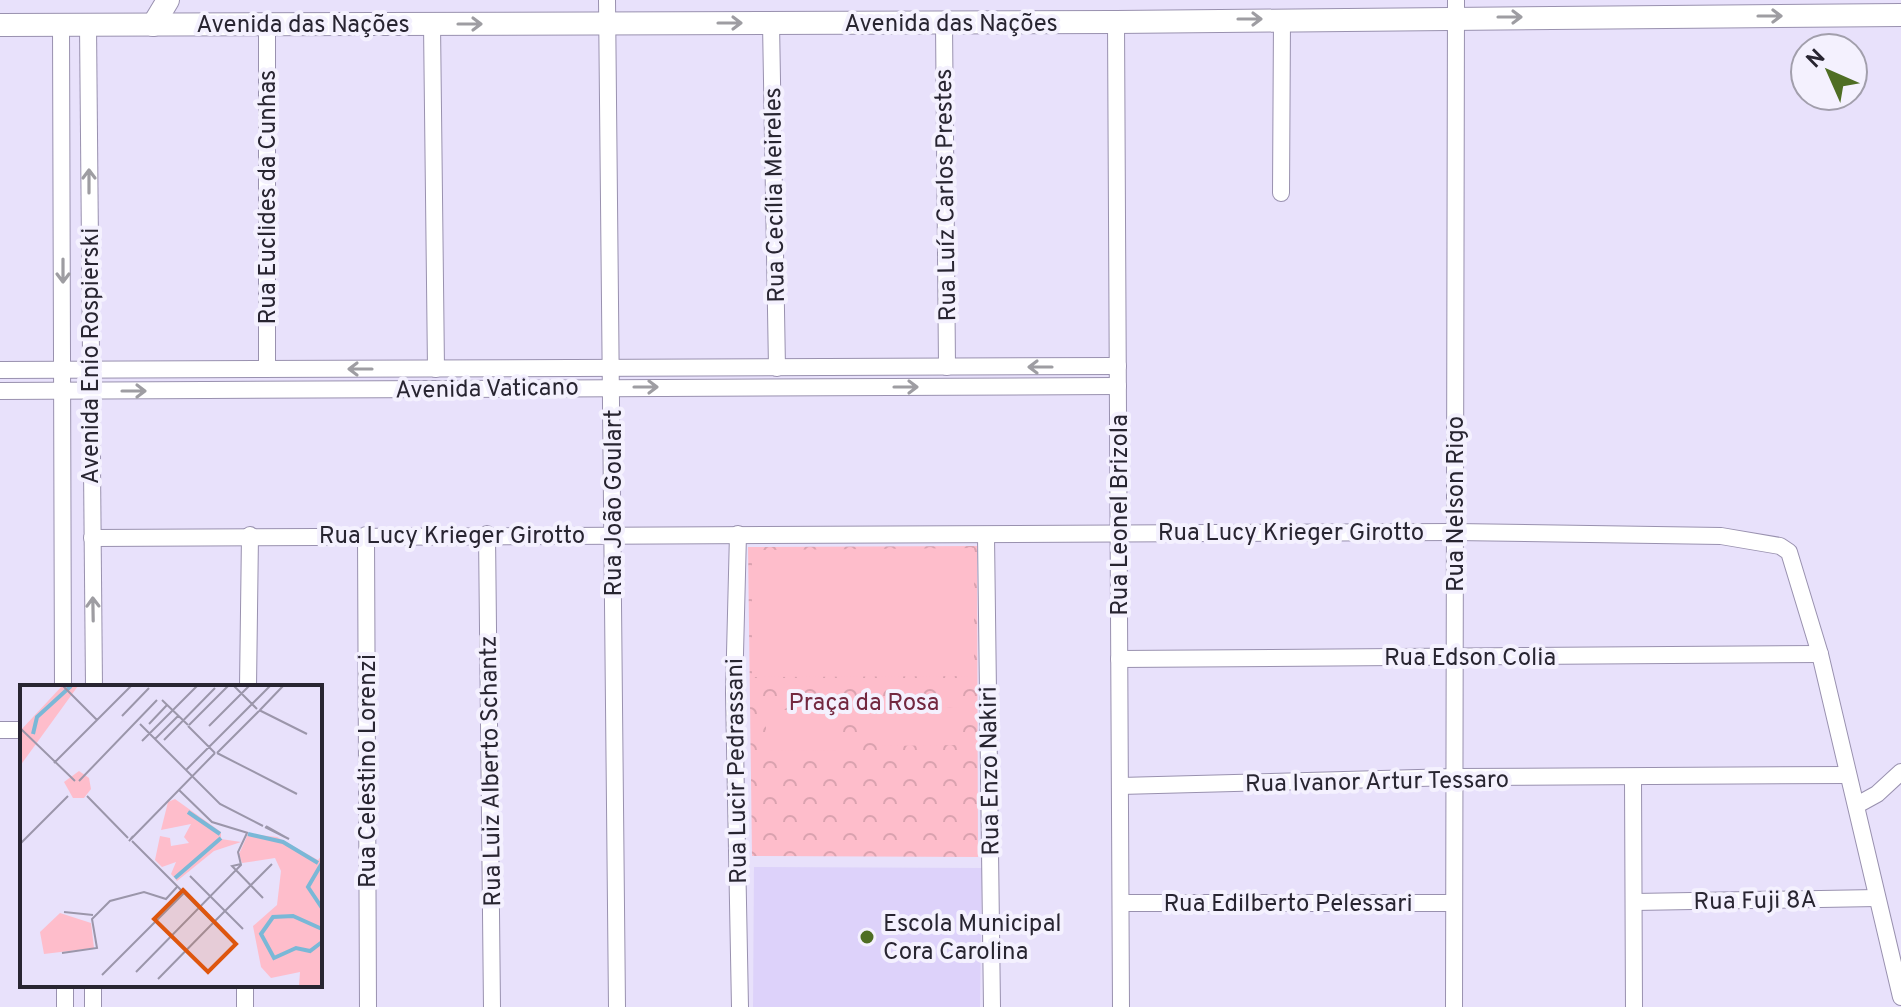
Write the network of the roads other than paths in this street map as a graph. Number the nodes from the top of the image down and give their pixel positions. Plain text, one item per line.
1 (168, 0) edge
2 (607, 0) edge
3 (1021, 0) edge
4 (1201, 0) edge
5 (1456, 8) edge
6 (1901, 15) edge
7 (1282, 19) junction
8 (1182, 20) junction
9 (1033, 22) junction
10 (1116, 22) junction
11 (607, 23) junction
12 (771, 23) junction
13 (944, 23) junction
14 (267, 24) junction
15 (432, 24) junction
16 (0, 25) edge
17 (61, 25) junction
18 (88, 25) junction
19 (153, 25) junction
20 (1281, 193) dead end
21 (1118, 366) junction
22 (947, 367) junction
23 (612, 368) junction
24 (777, 368) junction
25 (267, 369) junction
26 (436, 369) junction
27 (0, 370) edge
28 (64, 370) junction
29 (90, 370) junction
30 (1118, 386) junction
31 (613, 387) junction
32 (0, 391) edge
33 (90, 391) junction
34 (64, 392) junction
35 (1119, 531) junction
36 (1455, 532) junction
37 (487, 534) junction
38 (613, 534) junction
39 (738, 534) junction
40 (250, 535) junction
41 (366, 535) junction
42 (986, 536) junction
43 (92, 538) junction
44 (1820, 654) junction
45 (1453, 658) junction
46 (1119, 659) junction
47 (63, 685) edge
48 (94, 685) edge
49 (248, 685) edge
50 (1901, 772) edge
51 (1848, 775) junction
52 (1455, 777) junction
53 (1633, 779) junction
54 (1120, 786) junction
55 (1857, 805) junction
56 (1877, 898) junction
57 (1634, 902) junction
58 (1121, 903) junction
59 (1454, 903) junction
60 (1901, 997) edge
61 (368, 1007) edge
62 (492, 1007) edge
63 (617, 1007) edge
64 (740, 1007) edge
65 (992, 1007) edge
66 (1121, 1007) edge
67 (1454, 1007) edge
68 (1634, 1007) edge

1 - 19 main road
2 - 11 street, Rua João Goulart
3 - 9 main road
4 - 8 main road
5 -> 6 main road, Avenida das Nações
5 - 7 main road, Avenida das Nações
5 - 36 street, Rua Nelson Rigo
8 -> 7 main road, Avenida das Nações
7 - 20 street
8 - 10 main road, Avenida das Nações
9 - 10 main road, Avenida das Nações
9 - 13 main road, Avenida das Nações
10 - 21 street, Rua Leonel Brizola
11 -> 12 main road, Avenida das Nações
15 -> 11 main road, Avenida das Nações
11 - 23 street, Rua João Goulart
12 - 13 main road, Avenida das Nações
12 - 24 street, Rua Cecília Meireles
13 - 22 street, Rua Luíz Carlos Prestes
14 - 15 main road, Avenida das Nações
14 - 19 main road, Avenida das Nações
14 - 25 street, Rua Euclides da Cunhas
15 - 26 street
16 - 17 main road, Avenida das Nações
17 - 18 main road, Avenida das Nações
17 -> 28 street, Avenida Enio Rospierski
18 - 19 main road, Avenida das Nações
29 -> 18 street, Avenida Enio Rospierski
21 -> 22 street, Avenida Vaticano
21 - 30 street, Rua Leonel Brizola
22 - 24 street, Avenida Vaticano
23 - 24 street, Avenida Vaticano
23 - 26 street, Avenida Vaticano
23 - 31 street, Rua João Goulart
26 -> 25 street, Avenida Vaticano
25 - 29 street, Avenida Vaticano
27 - 28 street, Avenida Vaticano
28 - 29 street, Avenida Vaticano
28 - 34 street, Avenida Enio Rospierski
29 - 33 street, Avenida Enio Rospierski
31 -> 30 street, Avenida Vaticano
30 - 35 street, Rua Leonel Brizola
33 -> 31 street, Avenida Vaticano
31 - 38 street, Rua João Goulart
32 - 34 street, Avenida Vaticano
33 - 34 street, Avenida Vaticano
33 - 43 street, Avenida Enio Rospierski
34 - 47 street, Avenida Enio Rospierski
35 - 36 street, Rua Lucy Krieger Girotto
35 - 42 street, Rua Lucy Krieger Girotto
35 - 46 street, Rua Leonel Brizola
36 - 44 street, Rua Lucy Krieger Girotto
36 - 45 street, Rua Nelson Rigo
37 - 38 street, Rua Lucy Krieger Girotto
37 - 41 street, Rua Lucy Krieger Girotto
37 - 62 street, Rua Luiz Alberto Schantz
38 - 39 street, Rua Lucy Krieger Girotto
38 - 63 street, Rua João Goulart
39 - 42 street, Rua Lucy Krieger Girotto
39 - 64 street, Rua Lucir Pedrassani
40 - 41 street, Rua Lucy Krieger Girotto
40 - 43 street, Rua Lucy Krieger Girotto
40 - 49 street
41 - 61 street, Rua Celestino Lorenzi
42 - 65 street, Rua Enzo Nakiri
48 -> 43 street, Avenida Enio Rospierski
44 - 45 street, Rua Edson Colia
44 - 51 street, Rua Lucy Krieger Girotto
45 - 46 street, Rua Edson Colia
45 - 52 street, Rua Nelson Rigo
46 - 54 street, Rua Leonel Brizola
50 - 55 street
51 - 53 street, Rua Ivanor Artur Tessaro
51 - 55 street, Rua Lucy Krieger Girotto
52 - 53 street, Rua Ivanor Artur Tessaro
52 - 54 street, Rua Ivanor Artur Tessaro
52 - 59 street, Rua Nelson Rigo
53 - 57 street
54 - 58 street, Rua Leonel Brizola
55 - 56 street, Rua Lucy Krieger Girotto
56 - 57 street, Rua Fuji 8A
56 - 60 street, Rua Lucy Krieger Girotto
57 - 68 street
58 - 59 street, Rua Edilberto Pelessari
58 - 66 street, Rua Leonel Brizola
59 - 67 street, Rua Nelson Rigo

